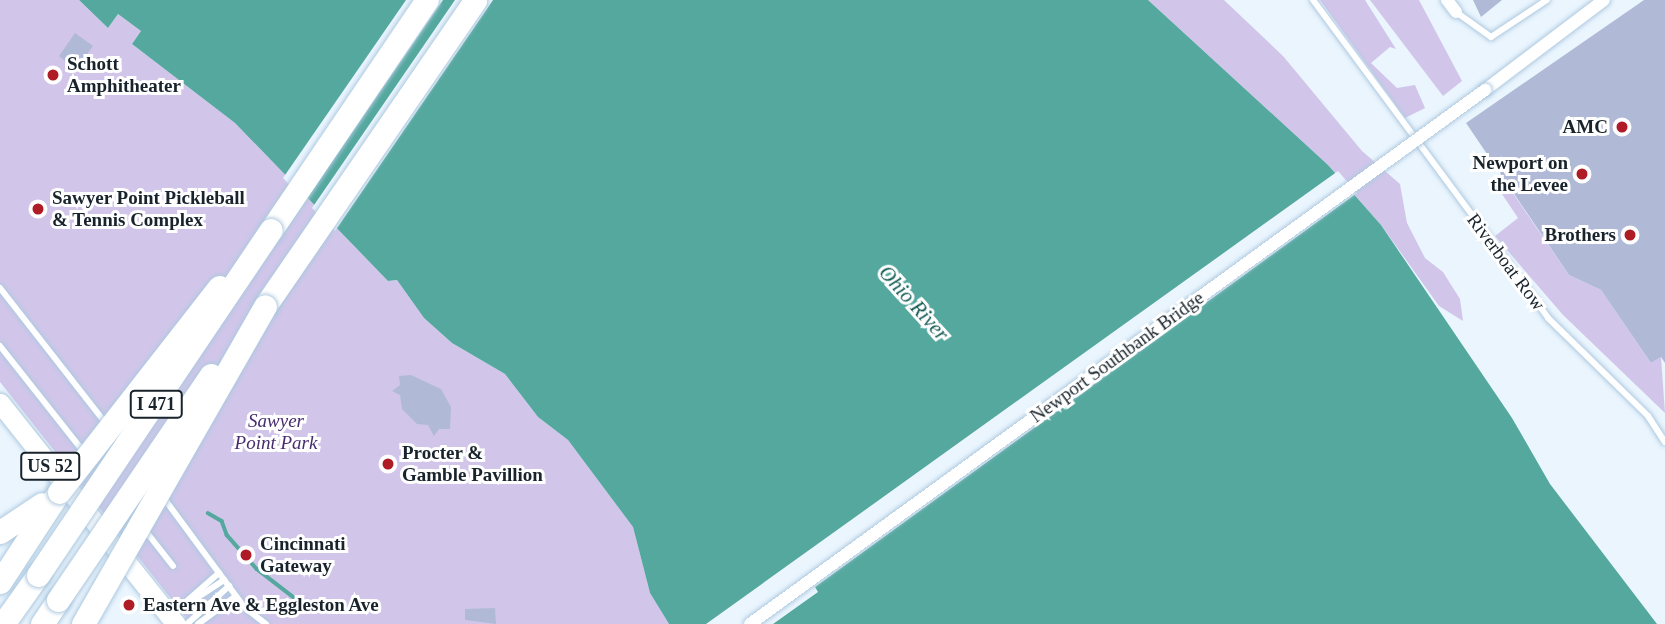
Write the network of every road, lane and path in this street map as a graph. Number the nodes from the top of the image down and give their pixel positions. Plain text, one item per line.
1 (427, 0) edge
2 (475, 0) edge
3 (1313, 0) edge
4 (1447, 0) edge
5 (1547, 0) edge
6 (1599, 5) edge
7 (1456, 12) joint
8 (271, 230) junction
9 (0, 288) edge
10 (265, 306) junction
11 (0, 346) edge
12 (0, 403) edge
13 (1665, 442) edge
14 (133, 458) dead end
15 (141, 468) dead end
16 (112, 488) dead end
17 (59, 492) junction
18 (120, 497) dead end
19 (127, 507) dead end
20 (135, 517) dead end
21 (0, 532) edge
22 (173, 565) dead end
23 (219, 573) junction
24 (0, 582) edge
25 (226, 583) junction
26 (236, 596) junction
27 (177, 621) edge
28 (3, 624) edge
29 (42, 624) edge
30 (83, 624) edge
31 (198, 624) edge
32 (266, 624) edge
33 (750, 624) edge

1 - 8 highway, I 471
2 - 10 highway, I 471
3 - 13 lane, Riverboat Row
4 - 7 street
5 - 7 lane
6 - 33 street, Newport Southbank Bridge, bridge
8 - 17 highway, bridge
8 - 28 highway, I 471, bridge
9 - 14 lane
10 - 29 highway, I 471, bridge
10 - 30 highway, bridge
11 - 16 lane
12 - 27 main road, US 52
15 - 23 lane
17 - 21 highway
17 - 24 highway
18 - 19 lane
20 - 22 lane
23 - 25 lane
23 - 27 lane
25 - 26 lane
25 - 27 lane
25 - 27 lane
26 - 31 lane
26 - 32 lane

